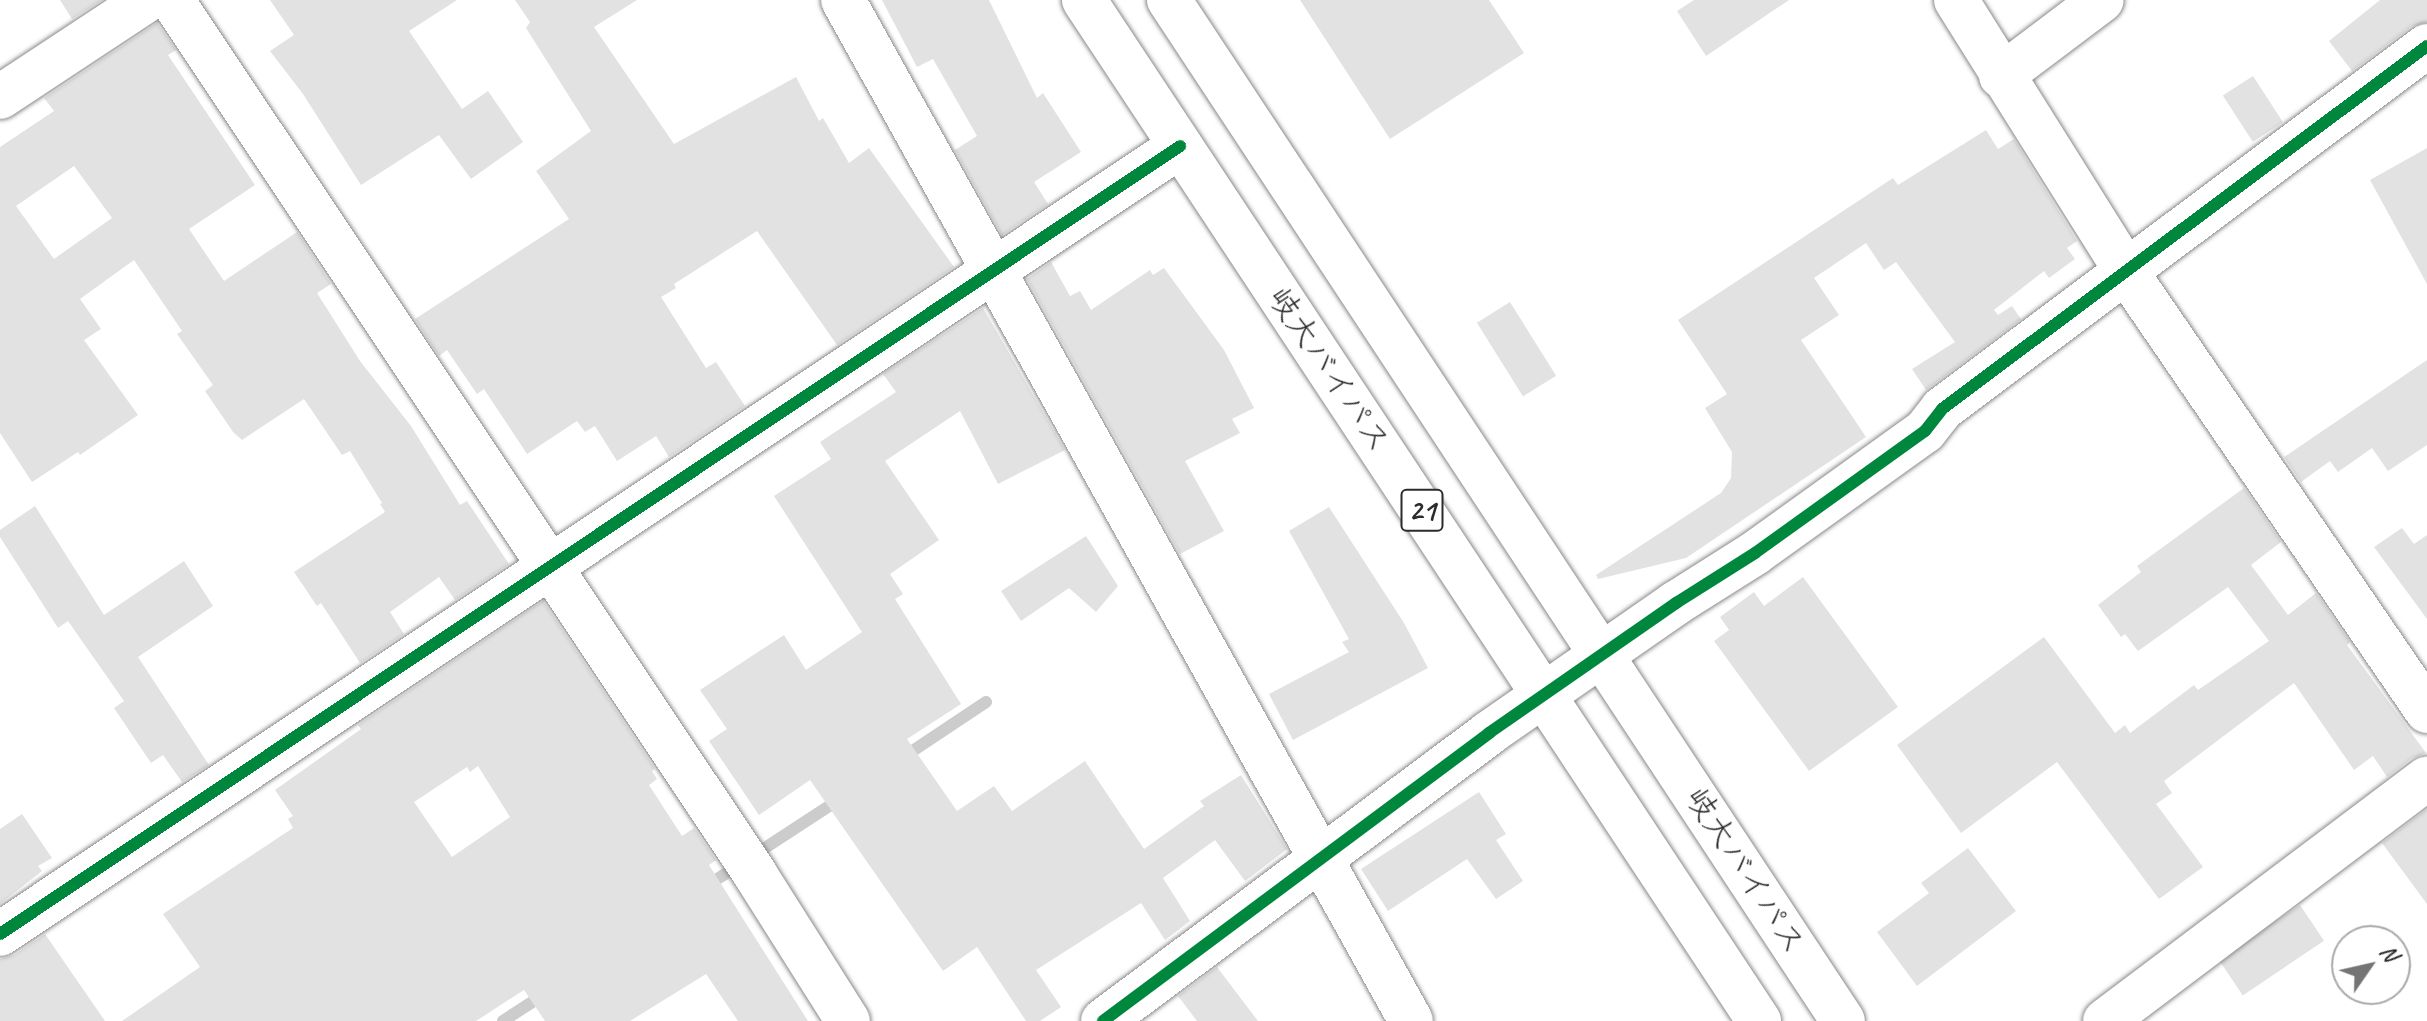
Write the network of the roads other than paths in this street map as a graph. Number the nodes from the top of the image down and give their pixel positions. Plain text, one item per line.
1 (147, 0) edge
2 (172, 0) edge
3 (843, 0) edge
4 (1084, 0) edge
5 (1169, 0) edge
6 (1956, 0) edge
7 (2102, 0) edge
8 (2427, 46) edge
9 (2001, 76) junction
10 (0, 97) edge
11 (1180, 146) junction
12 (995, 270) junction
13 (2127, 273) junction
14 (553, 567) junction
15 (1604, 655) junction
16 (1545, 695) junction
17 (2427, 711) edge
18 (2427, 778) edge
19 (1322, 861) junction
20 (0, 934) edge
21 (848, 1021) edge
22 (1103, 1021) edge
23 (1411, 1021) edge
24 (1759, 1021) edge
25 (1843, 1021) edge
26 (2105, 1021) edge

1 - 10 main road
2 - 14 main road
3 - 12 main road
4 - 11 main road, 岐大バイパス / 21
5 - 15 main road, 岐大バイパス / 21
6 - 9 main road
7 - 9 main road
8 - 13 main road
9 - 13 main road
11 - 12 main road
11 - 16 main road, 岐大バイパス / 21
12 - 14 main road
12 - 19 main road
13 - 15 main road
13 - 17 main road
14 - 20 main road
14 - 21 main road
15 - 16 main road
15 - 25 main road, 岐大バイパス / 21
16 - 19 main road
16 - 24 main road, 岐大バイパス / 21
18 - 26 main road
19 - 22 main road
19 - 23 main road

